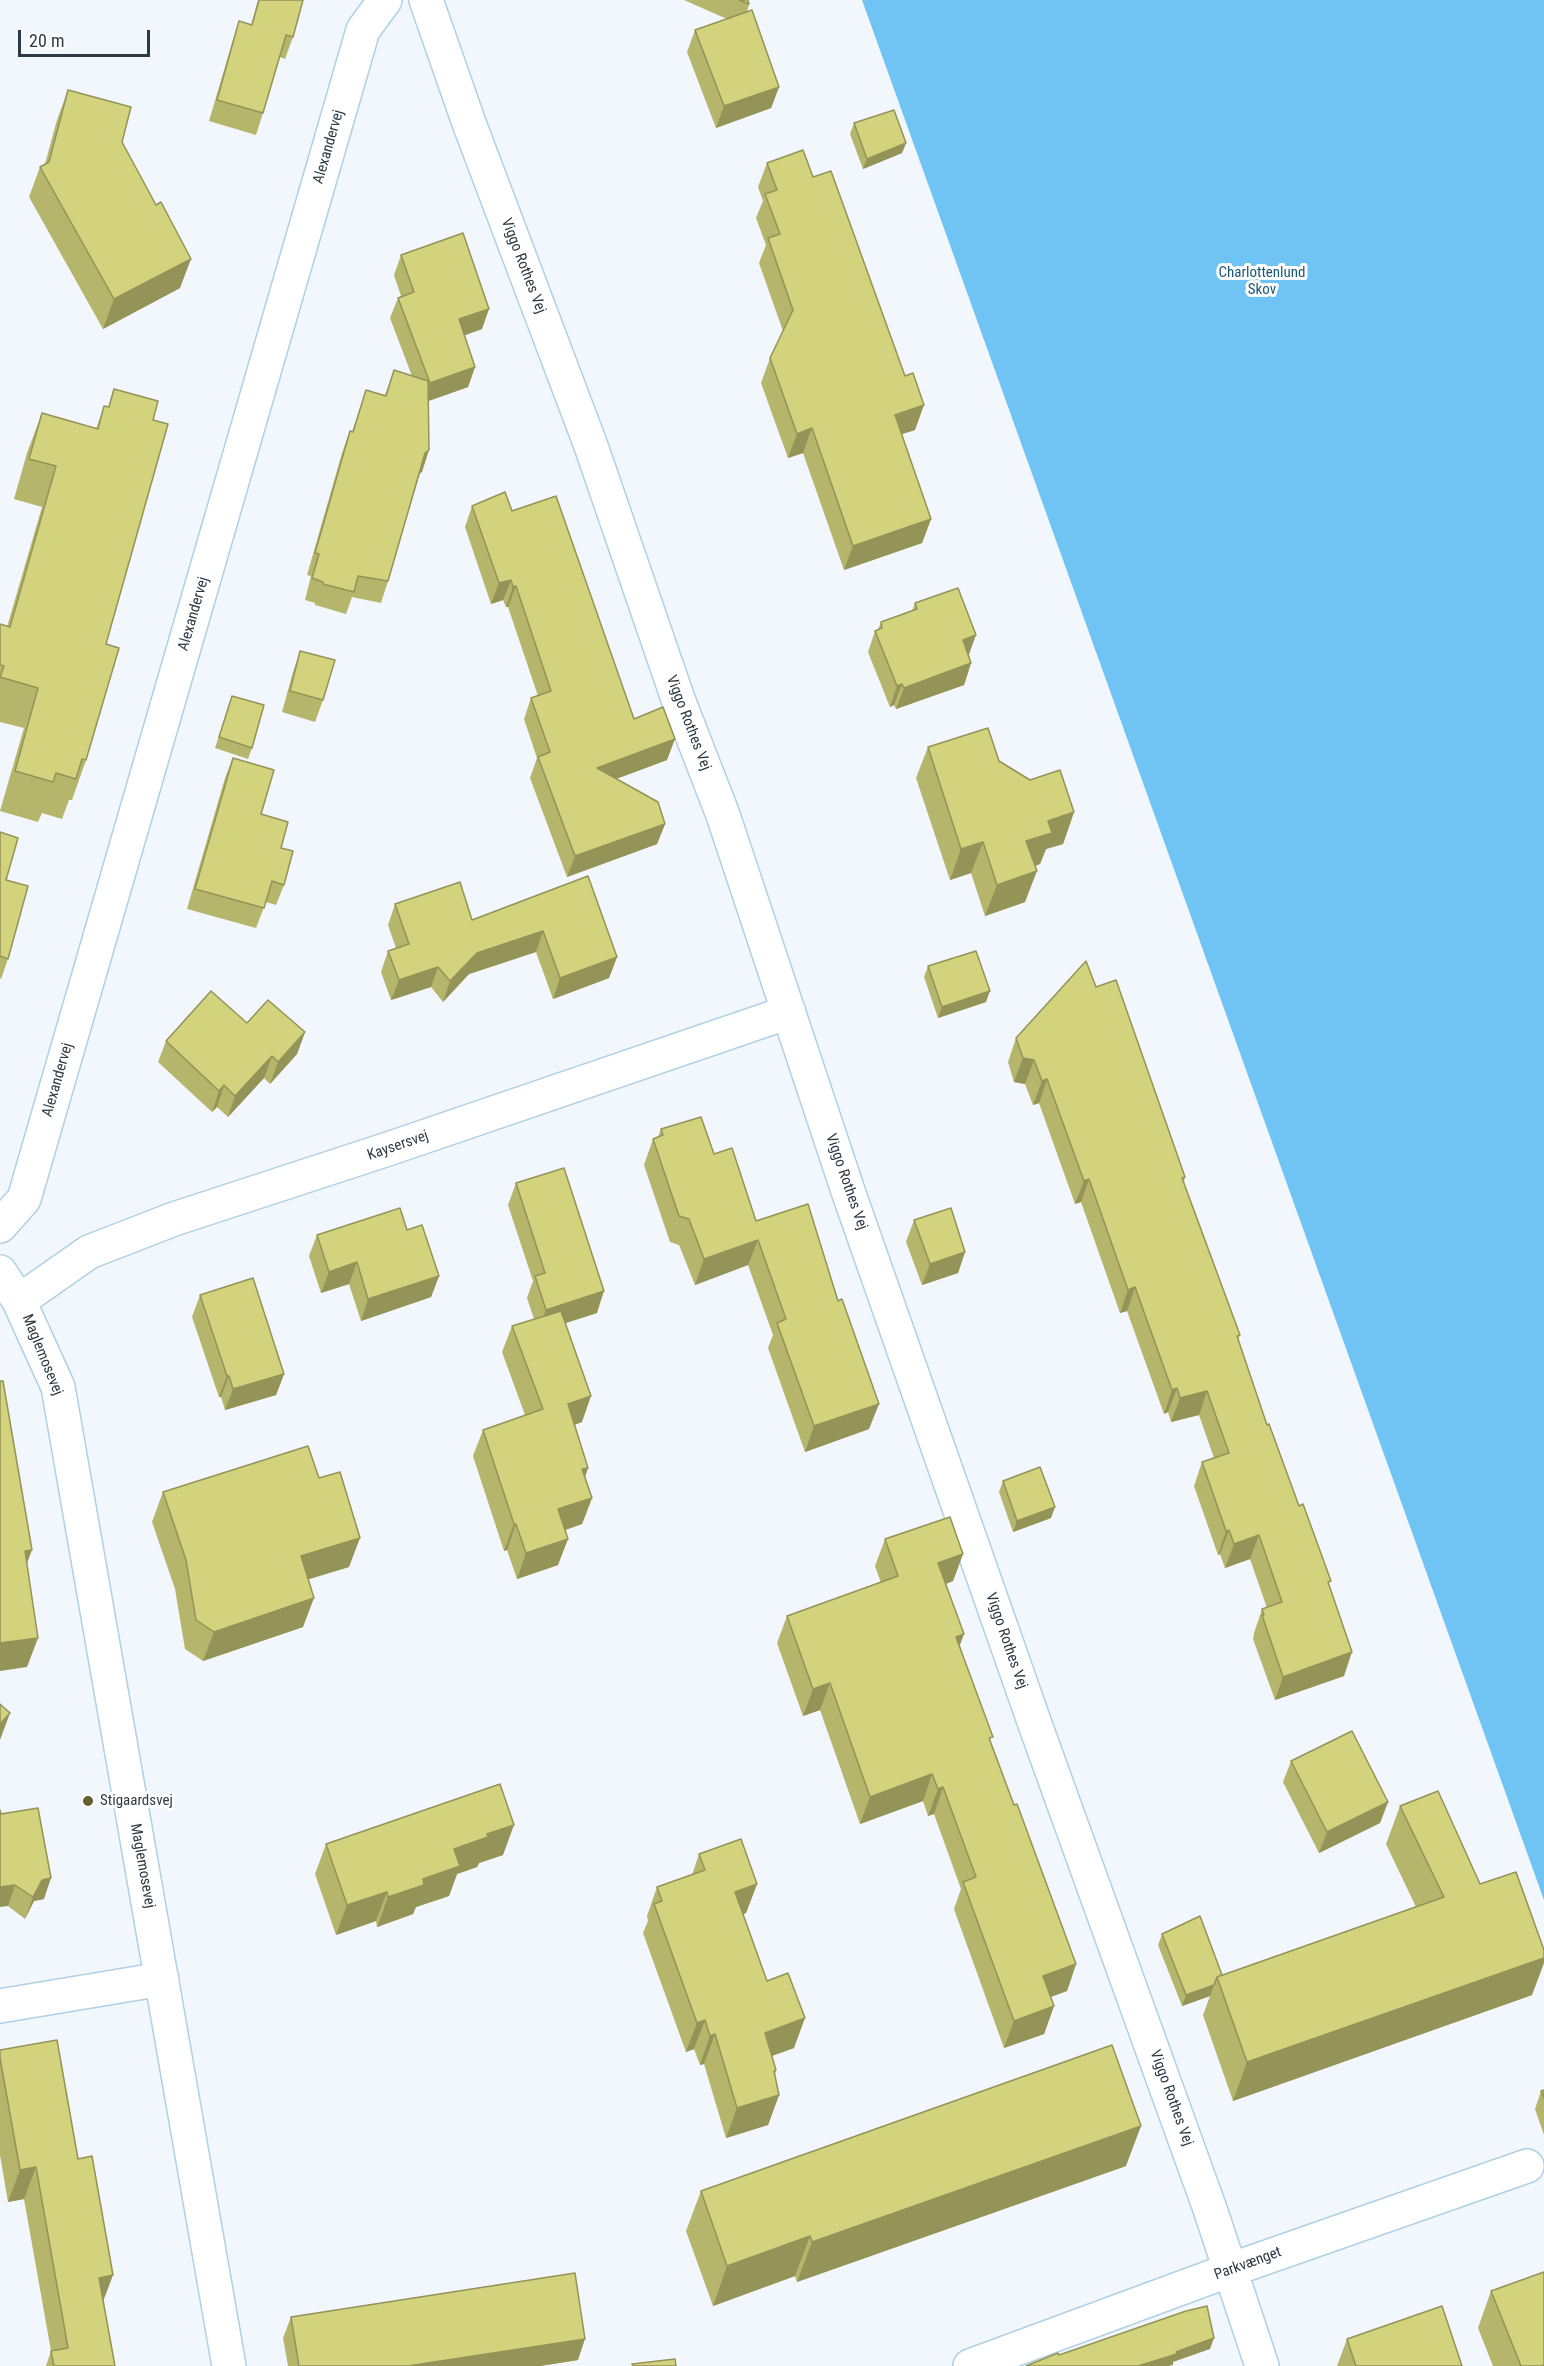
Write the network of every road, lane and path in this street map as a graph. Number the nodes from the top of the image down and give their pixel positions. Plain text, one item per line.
1 (385, 0) edge
2 (426, 0) edge
3 (789, 1012) junction
4 (0, 1226) edge
5 (0, 1272) edge
6 (19, 1301) junction
7 (162, 1979) junction
8 (0, 2006) edge
9 (1527, 2166) dead end
10 (1230, 2270) junction
11 (229, 2366) edge
12 (970, 2366) edge
13 (1262, 2366) edge

1 - 4 street, Alexandervej
2 - 3 street, Viggo Rothes Vej
3 - 6 street, Kaysersvej
3 - 10 street, Viggo Rothes Vej
5 - 6 street, Maglemosevej
6 - 7 street, Maglemosevej
7 - 8 street
7 - 11 street, Maglemosevej
9 - 10 street, Parkvænget
10 - 12 street, Parkvænget
10 - 13 street, Viggo Rothes Vej

